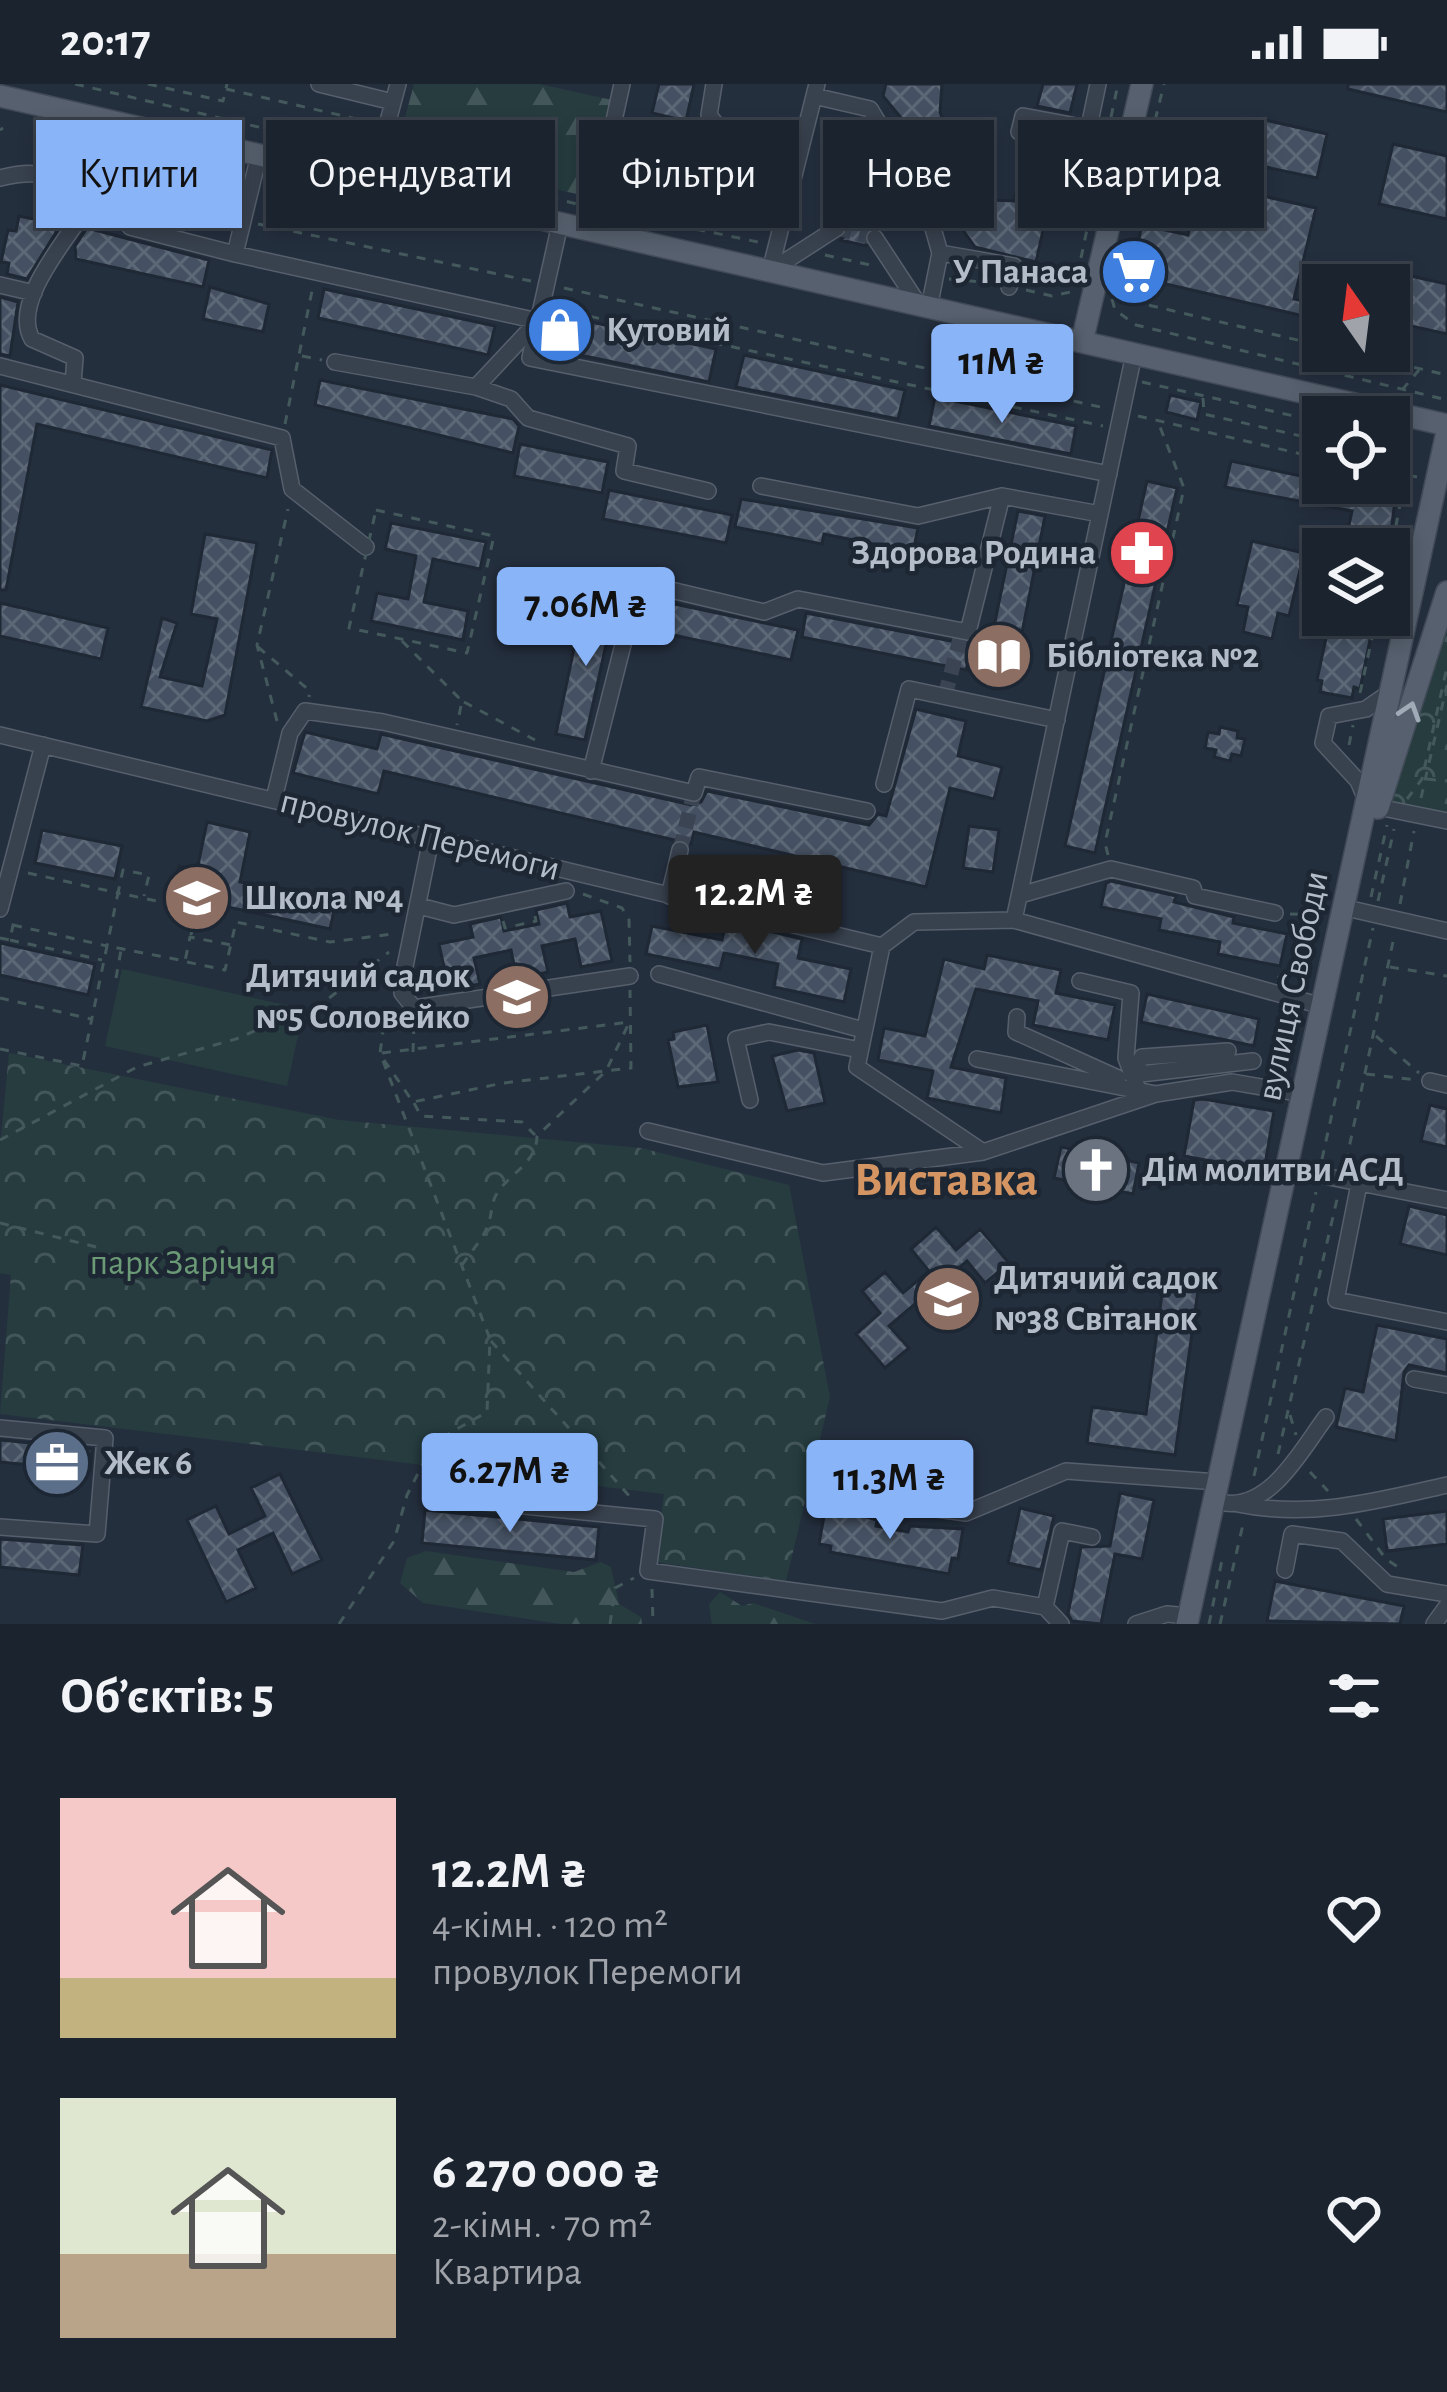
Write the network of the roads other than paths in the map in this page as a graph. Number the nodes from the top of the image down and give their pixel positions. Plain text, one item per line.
1 (319, 84) edge
2 (398, 84) edge
3 (622, 84) edge
4 (714, 84) edge
5 (1098, 84) edge
6 (1142, 84) edge
7 (816, 90) edge
8 (0, 97) edge
9 (393, 102) junction
10 (388, 120) edge
11 (614, 120) edge
12 (713, 120) edge
13 (1091, 120) edge
14 (1125, 120) edge
15 (259, 155) junction
16 (799, 156) edge
17 (266, 157) edge
18 (0, 178) edge
19 (242, 220) edge
20 (579, 222) edge
21 (555, 223) edge
22 (560, 224) junction
23 (134, 228) edge
24 (241, 228) edge
25 (619, 228) edge
26 (781, 228) edge
27 (837, 228) dead end
28 (1108, 228) edge
29 (875, 238) tunnel mouth
30 (940, 253) junction
31 (236, 254) junction
32 (770, 272) junction
33 (0, 285) edge
34 (1009, 286) road end
35 (34, 293) junction
36 (924, 306) junction
37 (540, 314) junction
38 (1082, 342) junction
39 (1134, 354) junction
40 (335, 362) road end
41 (0, 366) edge
42 (73, 385) junction
43 (476, 387) junction
44 (1319, 396) edge
45 (1410, 419) edge
46 (1447, 429) edge
47 (1109, 474) junction
48 (761, 486) dead end
49 (707, 491) dead end
50 (1002, 496) junction
51 (1100, 514) junction
52 (366, 547) road end
53 (1410, 600) edge
54 (1444, 604) edge
55 (1410, 616) edge
56 (1402, 636) edge
57 (1390, 691) junction
58 (1057, 720) junction
59 (0, 735) edge
60 (43, 745) junction
61 (591, 771) junction
62 (884, 784) dead end
63 (274, 800) junction
64 (1383, 807) junction
65 (867, 811) dead end
66 (1447, 820) edge
67 (431, 839) junction
68 (680, 850) tunnel mouth
69 (1356, 851) junction
70 (566, 891) road end
71 (1020, 895) junction
72 (669, 896) junction
73 (418, 906) junction
74 (0, 909) edge
75 (1275, 913) road end
76 (1366, 913) junction
77 (1014, 920) junction
78 (1447, 931) edge
79 (882, 946) junction
80 (659, 974) dead end
81 (630, 976) road end
82 (1081, 981) dead end
83 (1322, 1006) junction
84 (1017, 1018) dead end
85 (863, 1030) junction
86 (860, 1050) junction
87 (1228, 1051) dead end
88 (977, 1059) dead end
89 (1253, 1060) dead end
90 (1135, 1081) junction
91 (1156, 1094) junction
92 (1303, 1094) junction
93 (750, 1100) dead end
94 (648, 1131) dead end
95 (983, 1151) junction
96 (1308, 1173) junction
97 (1359, 1184) junction
98 (1447, 1200) edge
99 (1447, 1322) edge
100 (1414, 1378) dead end
101 (1447, 1385) edge
102 (1326, 1417) dead end
103 (0, 1428) edge
104 (1447, 1485) edge
105 (836, 1495) dead end
106 (433, 1498) dead end
107 (1236, 1498) junction
108 (0, 1527) edge
109 (1092, 1537) dead end
110 (1285, 1570) dead end
111 (1447, 1594) edge
112 (1447, 1606) edge
113 (1045, 1607) junction
114 (1196, 1622) edge
115 (1061, 1624) edge
116 (1136, 1624) edge
117 (1434, 1624) edge

1 - 9 street
2 - 9 street
3 - 11 street
4 - 12 street
5 - 13 street
6 - 14 main road
7 - 16 street
7 - 30 street
8 - 15 main road
9 - 10 street
15 - 17 main road
15 - 19 street
18 - 35 street
20 - 22 main road
21 - 22 main road
22 - 37 street
23 - 31 street
24 - 31 street
25 - 32 main road
26 - 32 street
27 - 32 street
28 - 38 main road
29 - 36 street
30 - 34 street
30 - 36 street
31 - 37 street
32 - 36 main road
33 - 35 street
35 - 42 street
36 - 38 main road
37 - 43 street
37 - 47 street
38 - 39 main road
39 - 44 main road
39 - 47 street
40 - 43 street
41 - 42 street
42 - 52 street
43 - 49 street
45 - 46 main road
46 - 53 main road, вулиця Свободи
47 - 51 street
48 - 50 street
50 - 51 street
50 - 61 street
51 - 58 street
54 - 55 main road
64 -> 54 main road, вулиця Свободи
56 - 57 main road, вулиця Свободи
57 - 64 main road, вулиця Свободи
57 - 64 street
58 - 62 street
58 - 71 street
59 - 60 street, провулок Перемоги
60 - 63 street, провулок Перемоги
60 - 74 street
61 - 63 street
61 - 65 street
63 - 67 street, провулок Перемоги
64 - 66 street
64 - 69 main road, вулиця Свободи
64 - 76 main road, вулиця Свободи
67 - 72 street, провулок Перемоги
67 - 73 street
68 - 72 street
69 - 76 main road
69 - 83 main road, вулиця Свободи
70 - 73 street
71 - 75 street
71 - 77 street
72 - 79 street, провулок Перемоги
73 - 81 street
76 - 78 street
76 - 96 main road, вулиця Свободи
77 - 79 street
77 - 83 street
79 - 85 street
80 - 85 street
82 - 90 street
83 - 92 main road, вулиця Свободи
84 - 90 street
85 - 86 street
86 - 93 street
86 - 95 street
87 - 90 street
88 - 90 street
89 - 90 street
90 - 91 street
91 - 92 street
91 - 95 street
92 - 107 main road, вулиця Свободи
94 - 95 street
96 - 97 street
96 - 107 main road, вулиця Свободи
97 - 98 street
97 - 99 street
100 - 101 street
102 - 107 street
103 - 108 street
104 - 107 street
105 - 107 street
106 - 113 street
107 - 114 main road, вулиця Свободи
109 - 113 street
110 - 111 street
112 - 117 street
113 - 115 street
114 - 116 street

